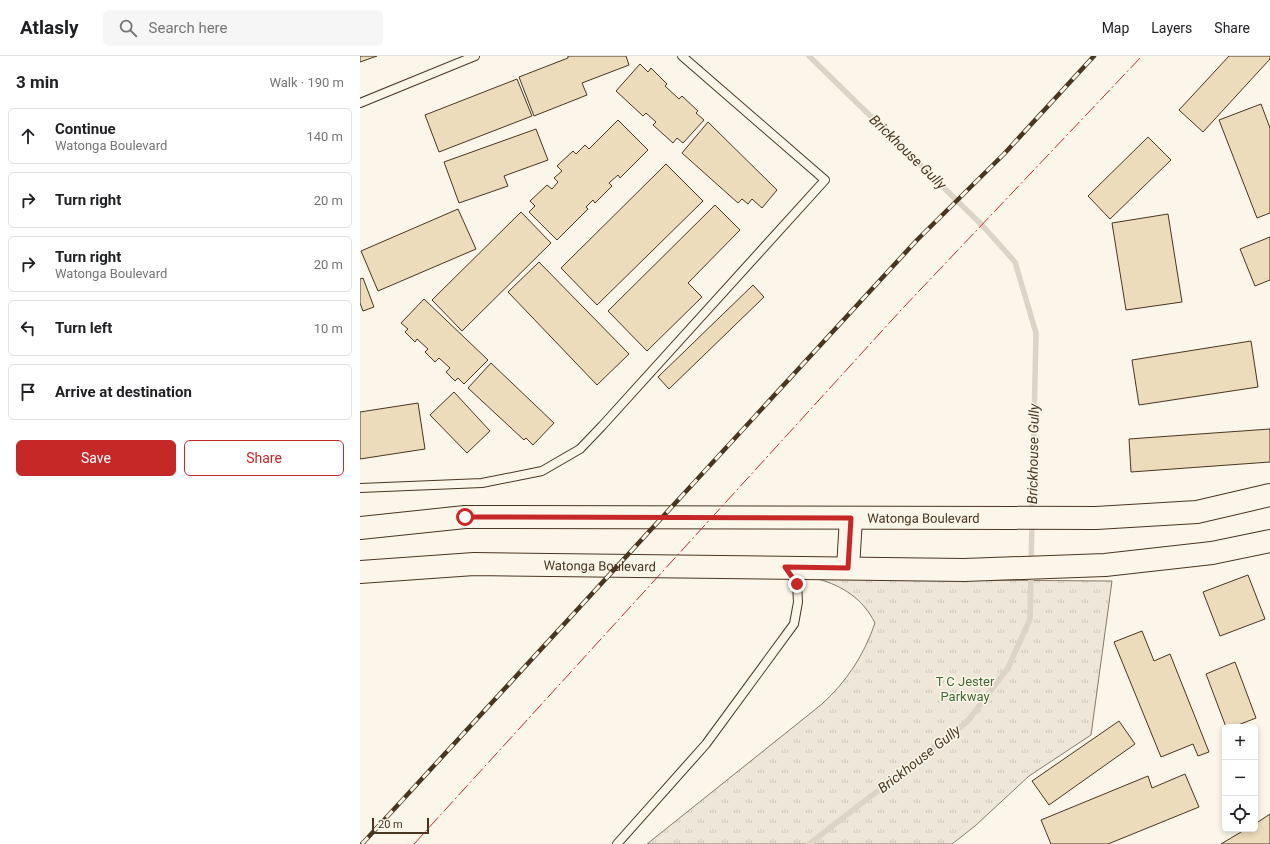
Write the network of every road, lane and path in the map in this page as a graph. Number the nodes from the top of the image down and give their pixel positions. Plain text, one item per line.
1 (474, 56) edge
2 (682, 56) edge
3 (360, 102) edge
4 (360, 488) edge
5 (1270, 495) edge
6 (851, 518) junction
7 (360, 528) edge
8 (1270, 541) edge
9 (785, 567) junction
10 (848, 568) junction
11 (360, 572) edge
12 (617, 844) edge

1 - 3 lane
2 - 4 lane
5 - 6 main road, Watonga Boulevard
6 - 7 main road, Watonga Boulevard
6 - 10 main road
8 - 10 main road, Watonga Boulevard
9 - 10 main road, Watonga Boulevard
9 - 11 main road, Watonga Boulevard
9 - 12 lane

